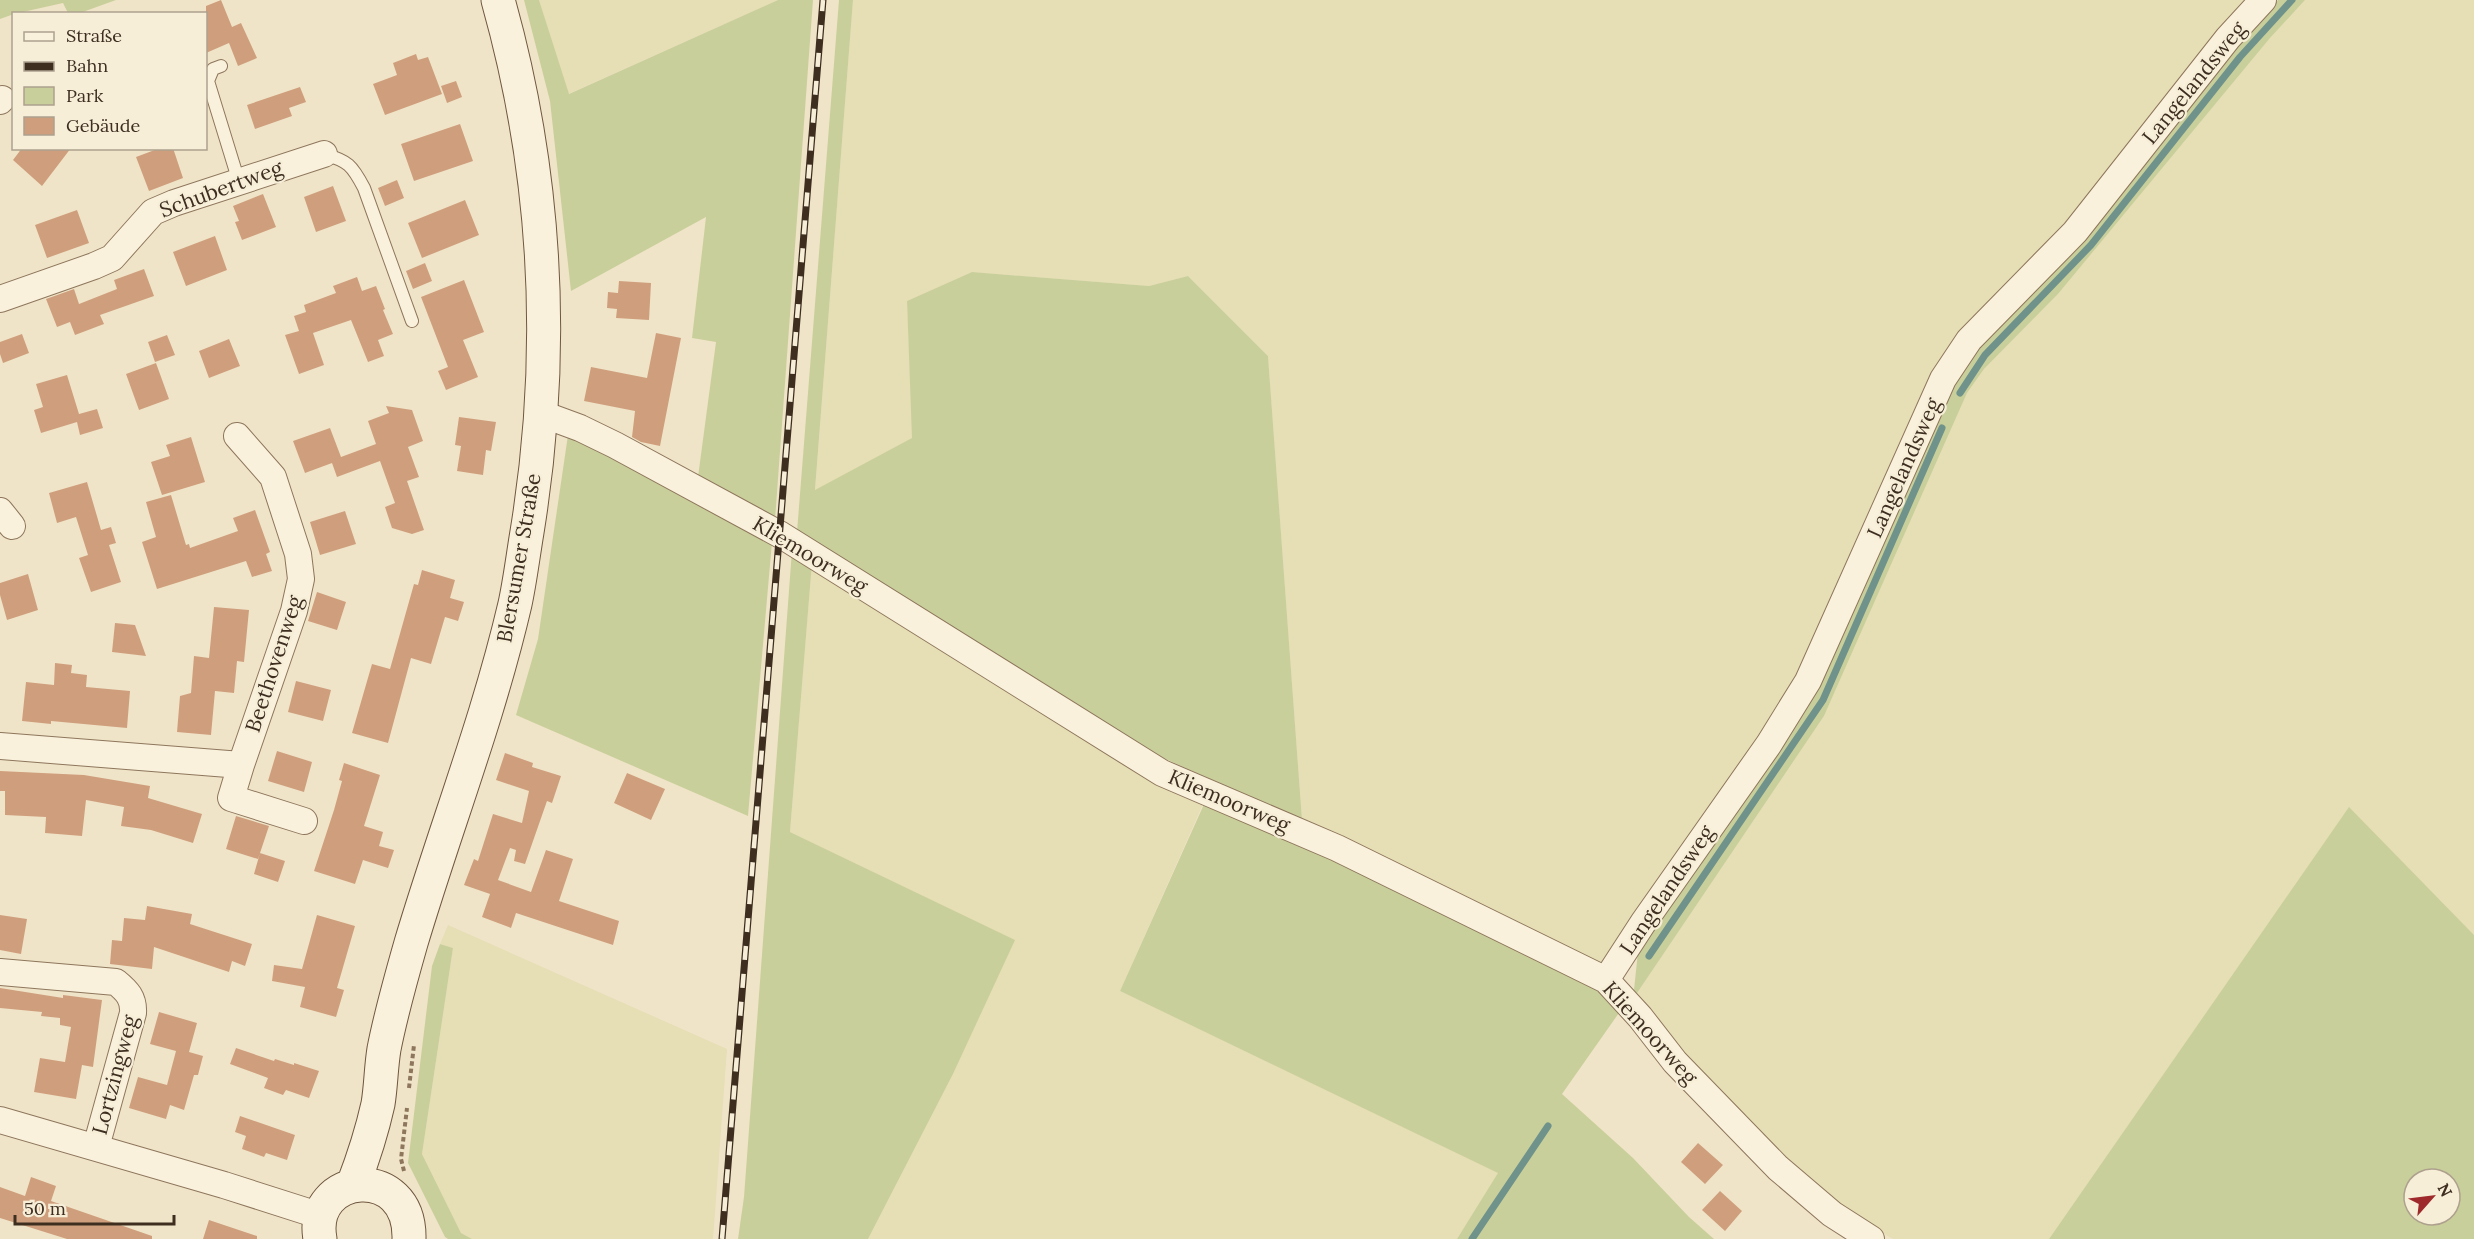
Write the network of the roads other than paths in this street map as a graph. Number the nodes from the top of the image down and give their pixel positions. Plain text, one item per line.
1 (498, 0) edge
2 (2264, 0) edge
3 (221, 66) dead end
4 (324, 154) joint
5 (239, 182) junction
6 (0, 299) edge
7 (412, 321) dead end
8 (542, 414) junction
9 (237, 436) dead end
10 (0, 746) edge
11 (241, 765) junction
12 (304, 821) dead end
13 (0, 972) edge
14 (1606, 980) junction
15 (0, 1120) edge
16 (96, 1147) junction
17 (369, 1187) junction
18 (320, 1227) edge
19 (409, 1239) edge
20 (1871, 1239) edge

1 - 8 main road, Blersumer Straße
2 - 14 street, Langelandsweg
3 - 5 lane
4 - 5 street, Schubertweg
4 - 7 lane
5 - 6 street, Schubertweg
8 - 14 street, Kliemoorweg
8 - 17 main road, Blersumer Straße
9 - 11 street, Beethovenweg
10 - 11 street
11 - 12 street, Beethovenweg
13 - 16 street, Lortzingweg
14 - 20 street, Kliemoorweg
15 - 16 street
16 - 18 street
17 - 18 main road
17 - 19 main road

